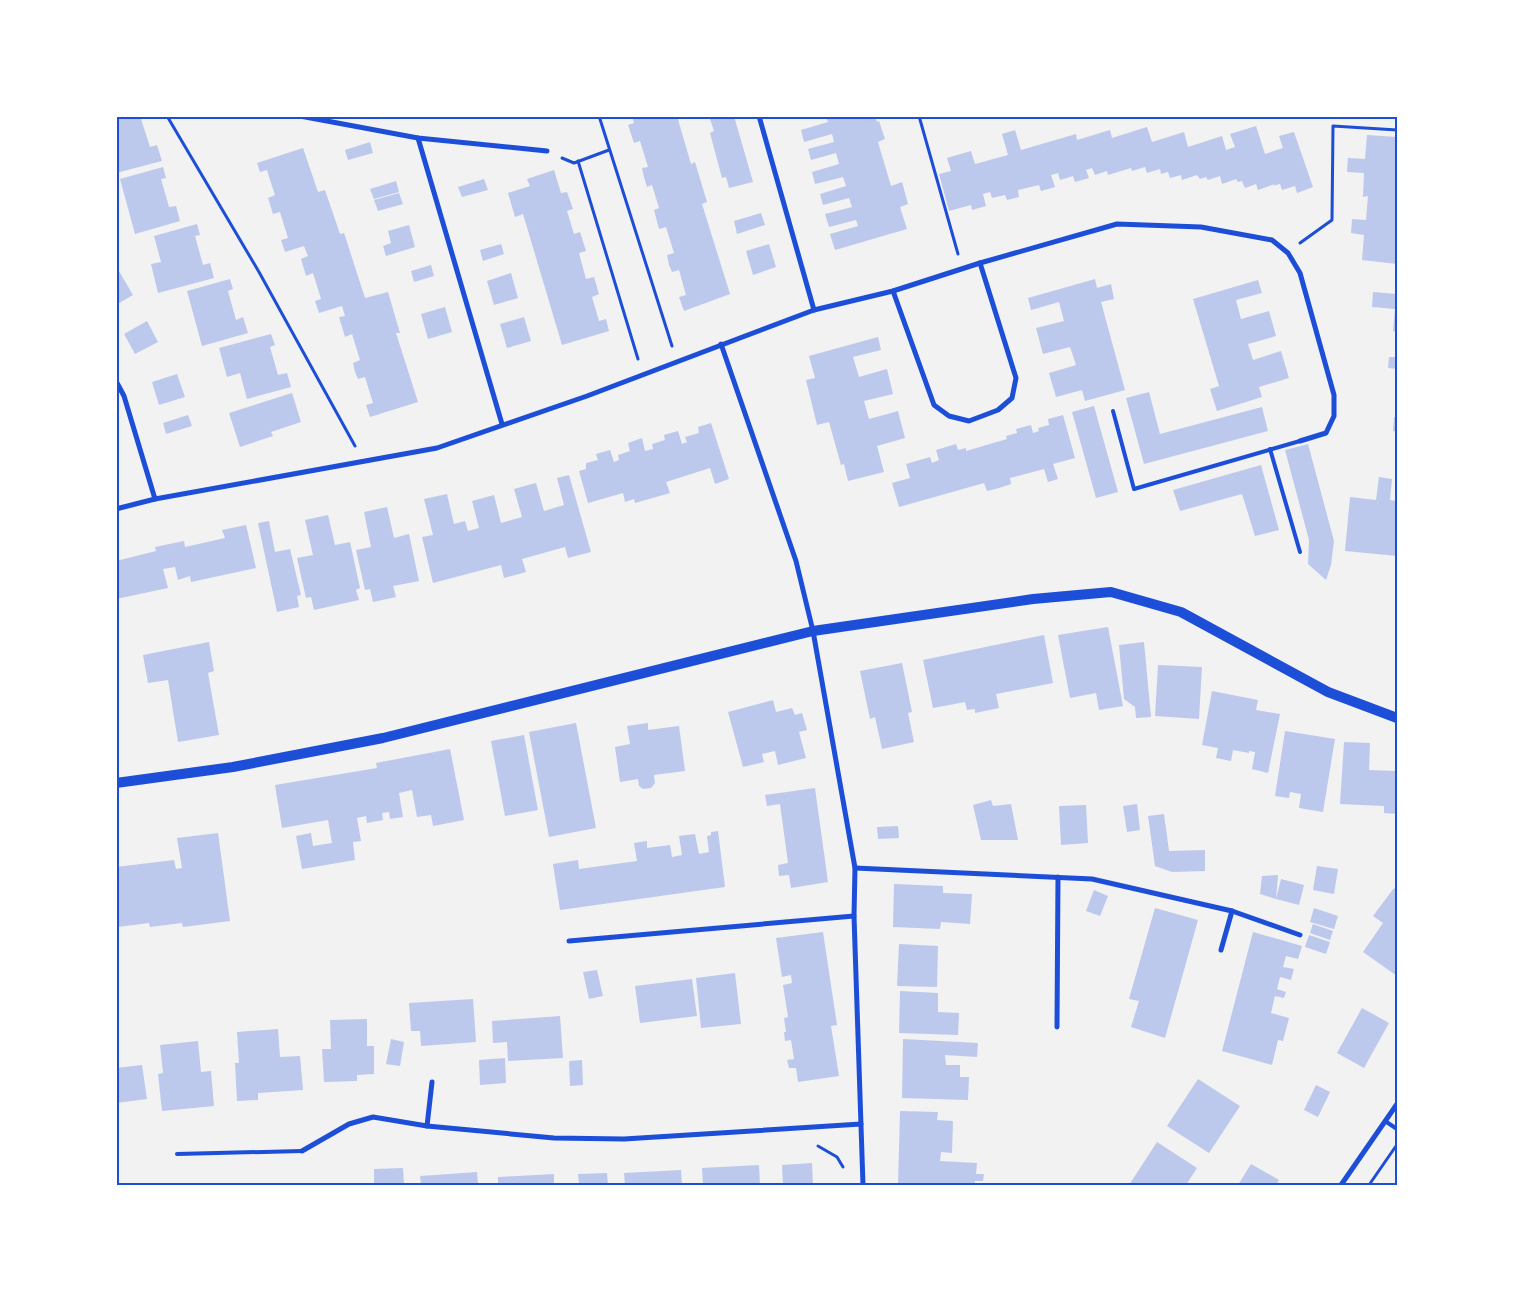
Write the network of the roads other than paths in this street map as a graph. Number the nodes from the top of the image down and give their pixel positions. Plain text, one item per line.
1 (300, 116) edge
2 (759, 116) edge
3 (418, 138) junction
4 (547, 151) road end
5 (980, 263) junction
6 (893, 291) junction
7 (814, 310) junction
8 (721, 344) junction
9 (116, 381) edge
10 (1113, 411) dead end
11 (502, 424) junction
12 (1300, 441) joint
13 (1270, 449) junction
14 (155, 499) junction
15 (116, 509) edge
16 (1300, 552) dead end
17 (813, 631) junction
18 (1397, 718) edge
19 (116, 783) edge
20 (855, 868) junction
21 (1058, 877) junction
22 (1232, 911) junction
23 (854, 916) junction
24 (1300, 934) dead end
25 (569, 941) dead end
26 (1221, 950) dead end
27 (1057, 1028) dead end
28 (432, 1082) dead end
29 (1397, 1104) edge
30 (1385, 1121) junction
31 (861, 1124) junction
32 (427, 1126) junction
33 (1397, 1129) edge
34 (302, 1150) joint
35 (176, 1154) dead end
36 (863, 1185) edge
37 (1341, 1185) edge

1 - 3 street
2 - 7 street
3 - 4 street
3 - 11 street
5 - 6 street
5 - 6 street
5 - 12 street
6 - 7 street
7 - 8 street
8 - 11 street
8 - 17 street
9 - 14 street
10 - 13 lane
11 - 14 street
12 - 13 lane
13 - 16 lane
14 - 15 street
17 - 18 main road
17 - 19 main road
17 - 20 street
20 - 21 street
20 - 23 street
21 - 22 street
21 - 27 street
22 - 24 street
22 - 26 street
23 - 25 street
23 - 31 street
28 - 32 street
29 - 30 street
30 - 33 lane
30 - 37 street
31 - 32 street
31 - 36 street
32 - 34 street
34 - 35 lane

